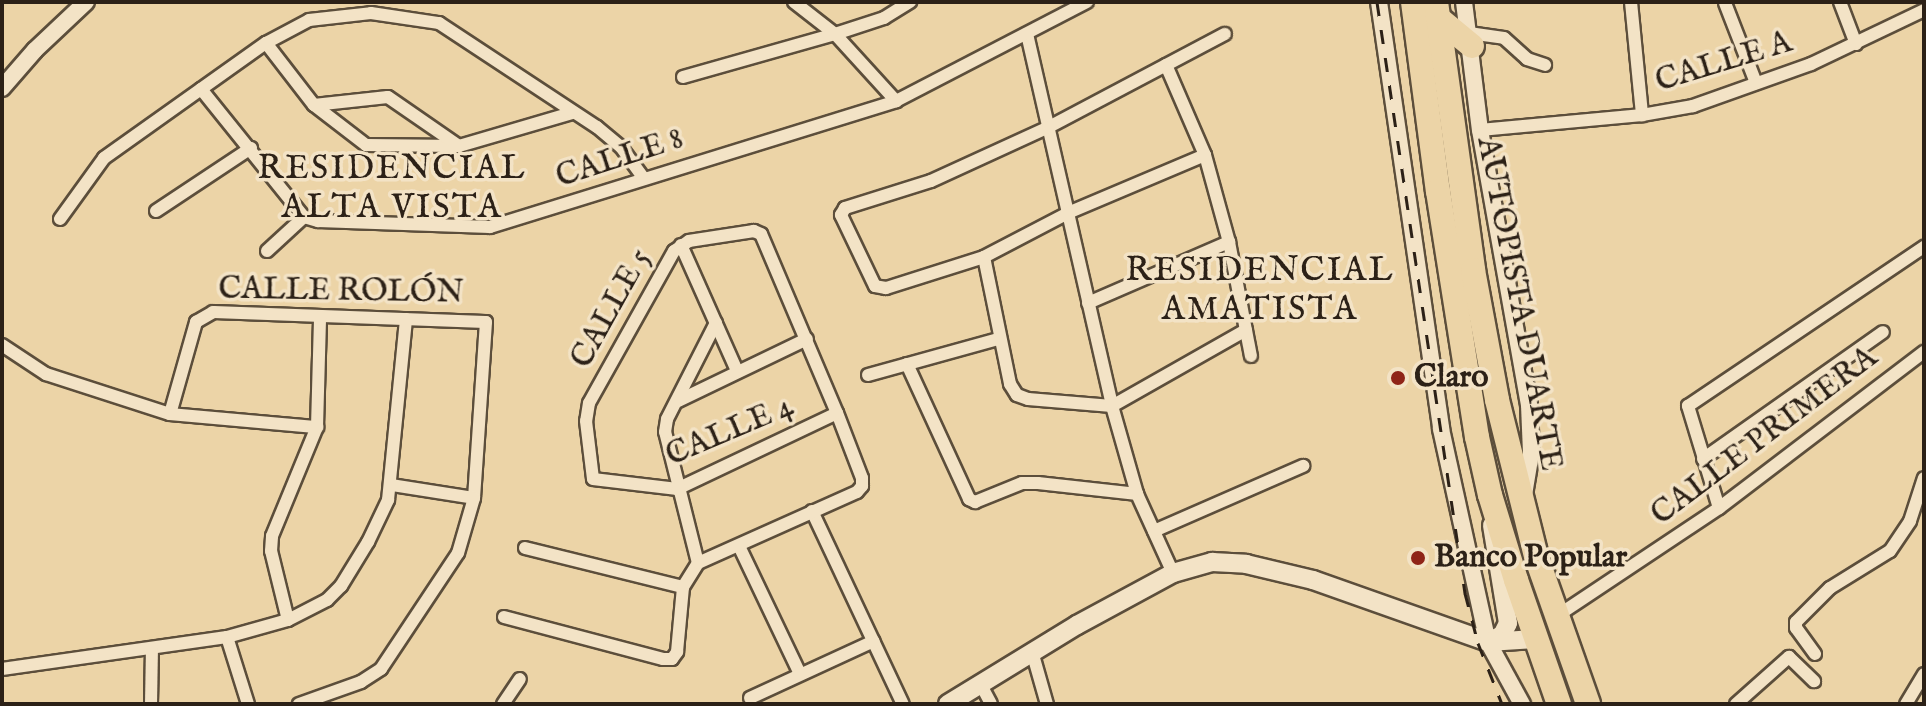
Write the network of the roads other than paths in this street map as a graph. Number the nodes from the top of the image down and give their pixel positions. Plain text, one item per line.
1 (86, 2) edge
2 (794, 2) edge
3 (910, 2) edge
4 (1087, 2) edge
5 (1379, 2) edge
6 (1413, 2) edge
7 (1464, 2) edge
8 (1631, 2) edge
9 (1840, 2) edge
10 (1725, 3) edge
11 (1437, 10) edge
12 (1924, 10) edge
13 (835, 34) junction
14 (1027, 34) junction
15 (1225, 34) dead end
16 (1470, 39) junction
17 (266, 43) junction
18 (1856, 44) junction
19 (1166, 65) junction
20 (1545, 65) dead end
21 (683, 77) dead end
22 (1756, 83) junction
23 (2, 88) edge
24 (201, 89) junction
25 (896, 101) junction
26 (314, 105) junction
27 (572, 113) junction
28 (1642, 115) junction
29 (1049, 127) junction
30 (1480, 130) junction
31 (459, 146) junction
32 (251, 148) junction
33 (1205, 155) junction
34 (644, 179) junction
35 (156, 211) dead end
36 (1070, 212) junction
37 (304, 217) junction
38 (60, 219) dead end
39 (1229, 242) junction
40 (681, 245) junction
41 (1924, 247) edge
42 (267, 251) dead end
43 (984, 257) junction
44 (1088, 303) junction
45 (320, 317) junction
46 (406, 319) junction
47 (716, 323) junction
48 (1246, 330) junction
49 (1883, 332) dead end
50 (807, 339) junction
51 (998, 339) junction
52 (2, 345) edge
53 (1924, 352) edge
54 (1251, 356) dead end
55 (907, 364) junction
56 (737, 371) junction
57 (868, 375) dead end
58 (678, 401) junction
59 (1112, 406) junction
60 (837, 413) junction
61 (170, 414) junction
62 (317, 427) junction
63 (1703, 459) junction
64 (1303, 466) dead end
65 (1924, 478) edge
66 (593, 479) joint
67 (392, 485) junction
68 (677, 489) junction
69 (1137, 494) junction
70 (1490, 495) junction
71 (474, 498) junction
72 (1523, 500) junction
73 (1719, 508) junction
74 (812, 511) junction
75 (1154, 531) junction
76 (739, 546) junction
77 (525, 548) dead end
78 (698, 563) junction
79 (1173, 573) junction
80 (683, 587) junction
81 (1557, 616) junction
82 (504, 617) dead end
83 (288, 620) junction
84 (227, 637) junction
85 (1535, 639) junction
86 (1804, 640) junction
87 (874, 641) junction
88 (1488, 642) junction
89 (152, 649) junction
90 (1815, 654) dead end
91 (1033, 655) junction
92 (1789, 657) junction
93 (9, 668) edge
94 (800, 674) junction
95 (1924, 674) edge
96 (2, 678) edge
97 (520, 679) dead end
98 (1814, 681) dead end
99 (981, 685) junction
100 (750, 698) dead end
101 (151, 704) edge
102 (248, 704) edge
103 (299, 704) edge
104 (503, 704) edge
105 (903, 704) edge
106 (948, 704) edge
107 (991, 704) edge
108 (1047, 704) edge
109 (1522, 704) edge
110 (1559, 704) edge
111 (1588, 704) edge
112 (1736, 704) edge
113 (1906, 704) edge

1 - 23 street
2 - 13 street
3 - 13 street
4 - 14 street, CALLE 8
5 - 88 street
6 - 70 highway, AUTOPISTA DUARTE
7 - 16 street
8 - 28 street
9 - 18 street
10 - 22 street
11 - 16 highway
11 - 72 highway, AUTOPISTA DUARTE
12 - 18 street, CALLE A
13 - 21 street
13 - 25 street
14 - 25 street, CALLE 8
14 - 29 street
15 - 19 street
16 - 20 street
16 - 30 street
17 - 24 street
17 - 26 street, CALLE 8
17 - 27 street
18 - 22 street, CALLE A
19 - 29 street
19 - 33 street
22 - 28 street, CALLE A
24 - 32 street
24 - 38 street
25 - 34 street, CALLE 8
26 - 31 street, CALLE 8
26 - 31 street
27 - 31 street, CALLE 8
27 - 34 street
28 - 30 street, CALLE A
29 - 36 street
29 - 43 street
30 - 72 street
32 - 35 street
32 - 37 street
33 - 36 street
33 - 39 street
34 - 37 street, CALLE 8
36 - 43 street
36 - 44 street
37 - 42 street
39 - 44 street
39 - 48 street
40 - 47 street
40 - 50 street, CALLE 5
40 - 66 street, CALLE 5
41 - 63 street
43 - 51 street
44 - 59 street
45 - 46 street, CALLE ROLÓN
45 - 61 street, CALLE ROLÓN
45 - 62 street
46 - 67 street
46 - 71 street, CALLE ROLÓN
47 - 56 street
47 - 58 street
48 - 54 street
48 - 59 street
49 - 63 street
50 - 56 street
50 - 60 street
51 - 55 street
51 - 59 street
52 - 61 street
53 - 73 street, CALLE PRIMERA
55 - 57 street
55 - 69 street
56 - 58 street
58 - 68 street
59 - 69 street
60 - 68 street, CALLE 4
60 - 74 street
61 - 62 street
62 - 83 street
63 - 73 street
64 - 75 street
65 - 86 street
66 - 68 street, CALLE 4
67 - 71 street
67 - 83 street
68 - 78 street
69 - 75 street
70 - 85 highway, AUTOPISTA DUARTE
70 - 88 main road
71 - 103 street
72 - 81 highway, AUTOPISTA DUARTE
73 - 81 street, CALLE PRIMERA
74 - 76 street
74 - 87 street
75 - 79 street
76 - 78 street
76 - 94 street
77 - 80 street
78 - 80 street
79 - 88 main road
79 - 91 main road
80 - 82 street
81 - 111 highway, AUTOPISTA DUARTE
83 - 84 street
84 - 89 street
84 - 102 street
85 - 88 main road
85 - 110 highway, AUTOPISTA DUARTE
86 - 90 street
86 - 92 street
87 - 94 street
87 - 105 street
88 - 109 street
89 - 93 street
89 - 101 street
91 - 99 main road
91 - 108 street
92 - 98 street
92 - 112 street
93 - 96 street
94 - 100 street
95 - 113 street
97 - 104 street
99 - 106 main road
99 - 107 street

